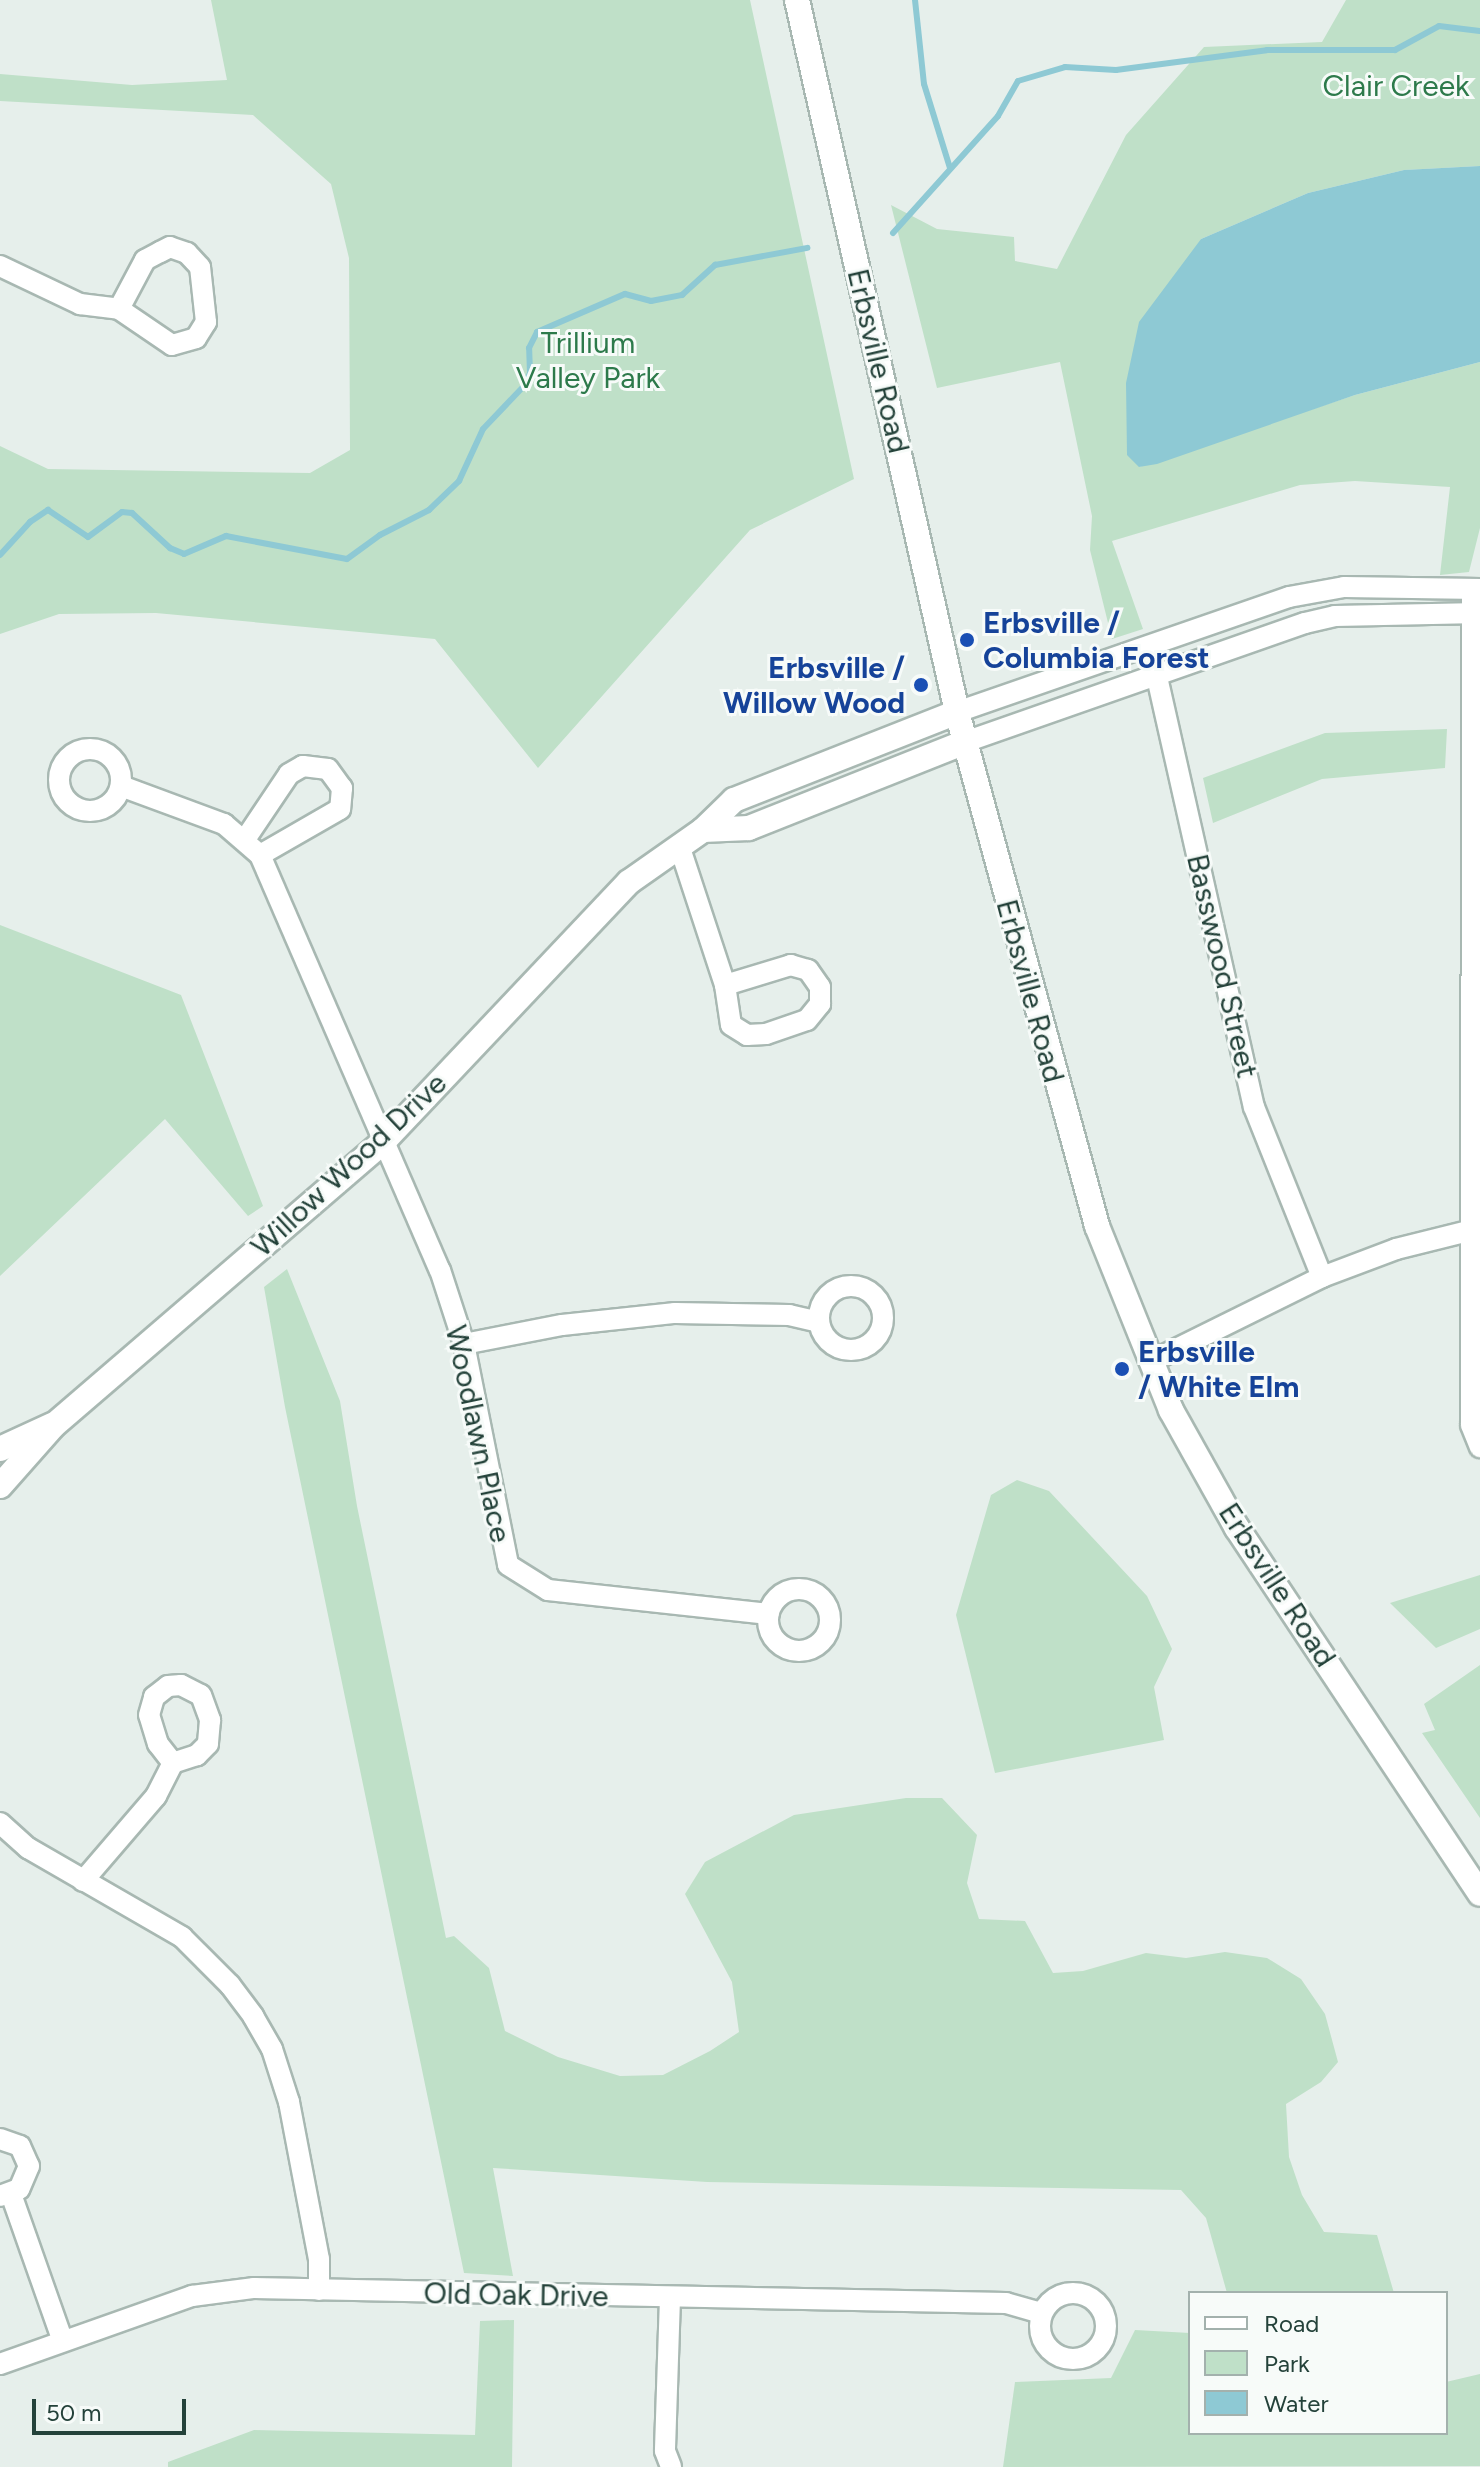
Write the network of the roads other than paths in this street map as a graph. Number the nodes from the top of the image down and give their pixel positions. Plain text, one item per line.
1 (797, 0) edge
2 (0, 266) edge
3 (119, 309) junction
4 (1476, 589) edge
5 (1477, 613) edge
6 (1150, 646) junction
7 (1156, 675) junction
8 (957, 712) junction
9 (965, 742) junction
10 (121, 786) dead end
11 (703, 830) junction
12 (246, 838) junction
13 (679, 845) junction
14 (260, 855) junction
15 (725, 985) junction
16 (382, 1143) junction
17 (1477, 1229) edge
18 (1322, 1277) junction
19 (819, 1322) dead end
20 (464, 1344) junction
21 (1150, 1362) junction
22 (54, 1425) junction
23 (1480, 1447) edge
24 (0, 1449) edge
25 (0, 1486) edge
26 (769, 1614) dead end
27 (173, 1763) dead end
28 (0, 1823) edge
29 (83, 1881) junction
30 (1480, 1894) edge
31 (0, 2139) edge
32 (5, 2195) edge
33 (319, 2290) junction
34 (670, 2298) junction
35 (1042, 2313) dead end
36 (62, 2339) junction
37 (0, 2364) edge
38 (671, 2467) edge

1 - 8 main road, Erbsville Road
2 - 3 street
3 - 3 street
4 - 5 street
4 - 6 street
5 - 7 street
5 - 17 street
6 - 7 street, Basswood Street
6 - 8 street
7 - 9 street
7 - 18 street, Basswood Street
8 - 9 main road, Erbsville Road
8 - 11 main road, Willow Wood Drive
9 - 11 main road, Willow Wood Drive
9 - 21 main road, Erbsville Road
10 - 12 street
11 - 13 main road, Willow Wood Drive
12 - 14 street, Woodlawn Place
12 - 14 street
13 - 15 street
13 - 16 main road, Willow Wood Drive
14 - 16 street, Woodlawn Place
15 - 15 street
16 - 20 street, Woodlawn Place
16 - 22 main road, Willow Wood Drive
17 - 18 street
17 - 23 street
18 - 21 street
19 - 20 street
20 - 26 street, Woodlawn Place
21 - 30 main road, Erbsville Road
22 - 24 main road, Willow Wood Drive
22 - 25 main road, Willow Wood Drive
27 - 29 street
28 - 29 street
29 - 33 street
31 - 32 street
32 - 36 street
33 - 34 street, Old Oak Drive
33 - 36 street, Old Oak Drive
34 - 35 street, Old Oak Drive
34 - 38 street
36 - 37 street, Old Oak Drive

